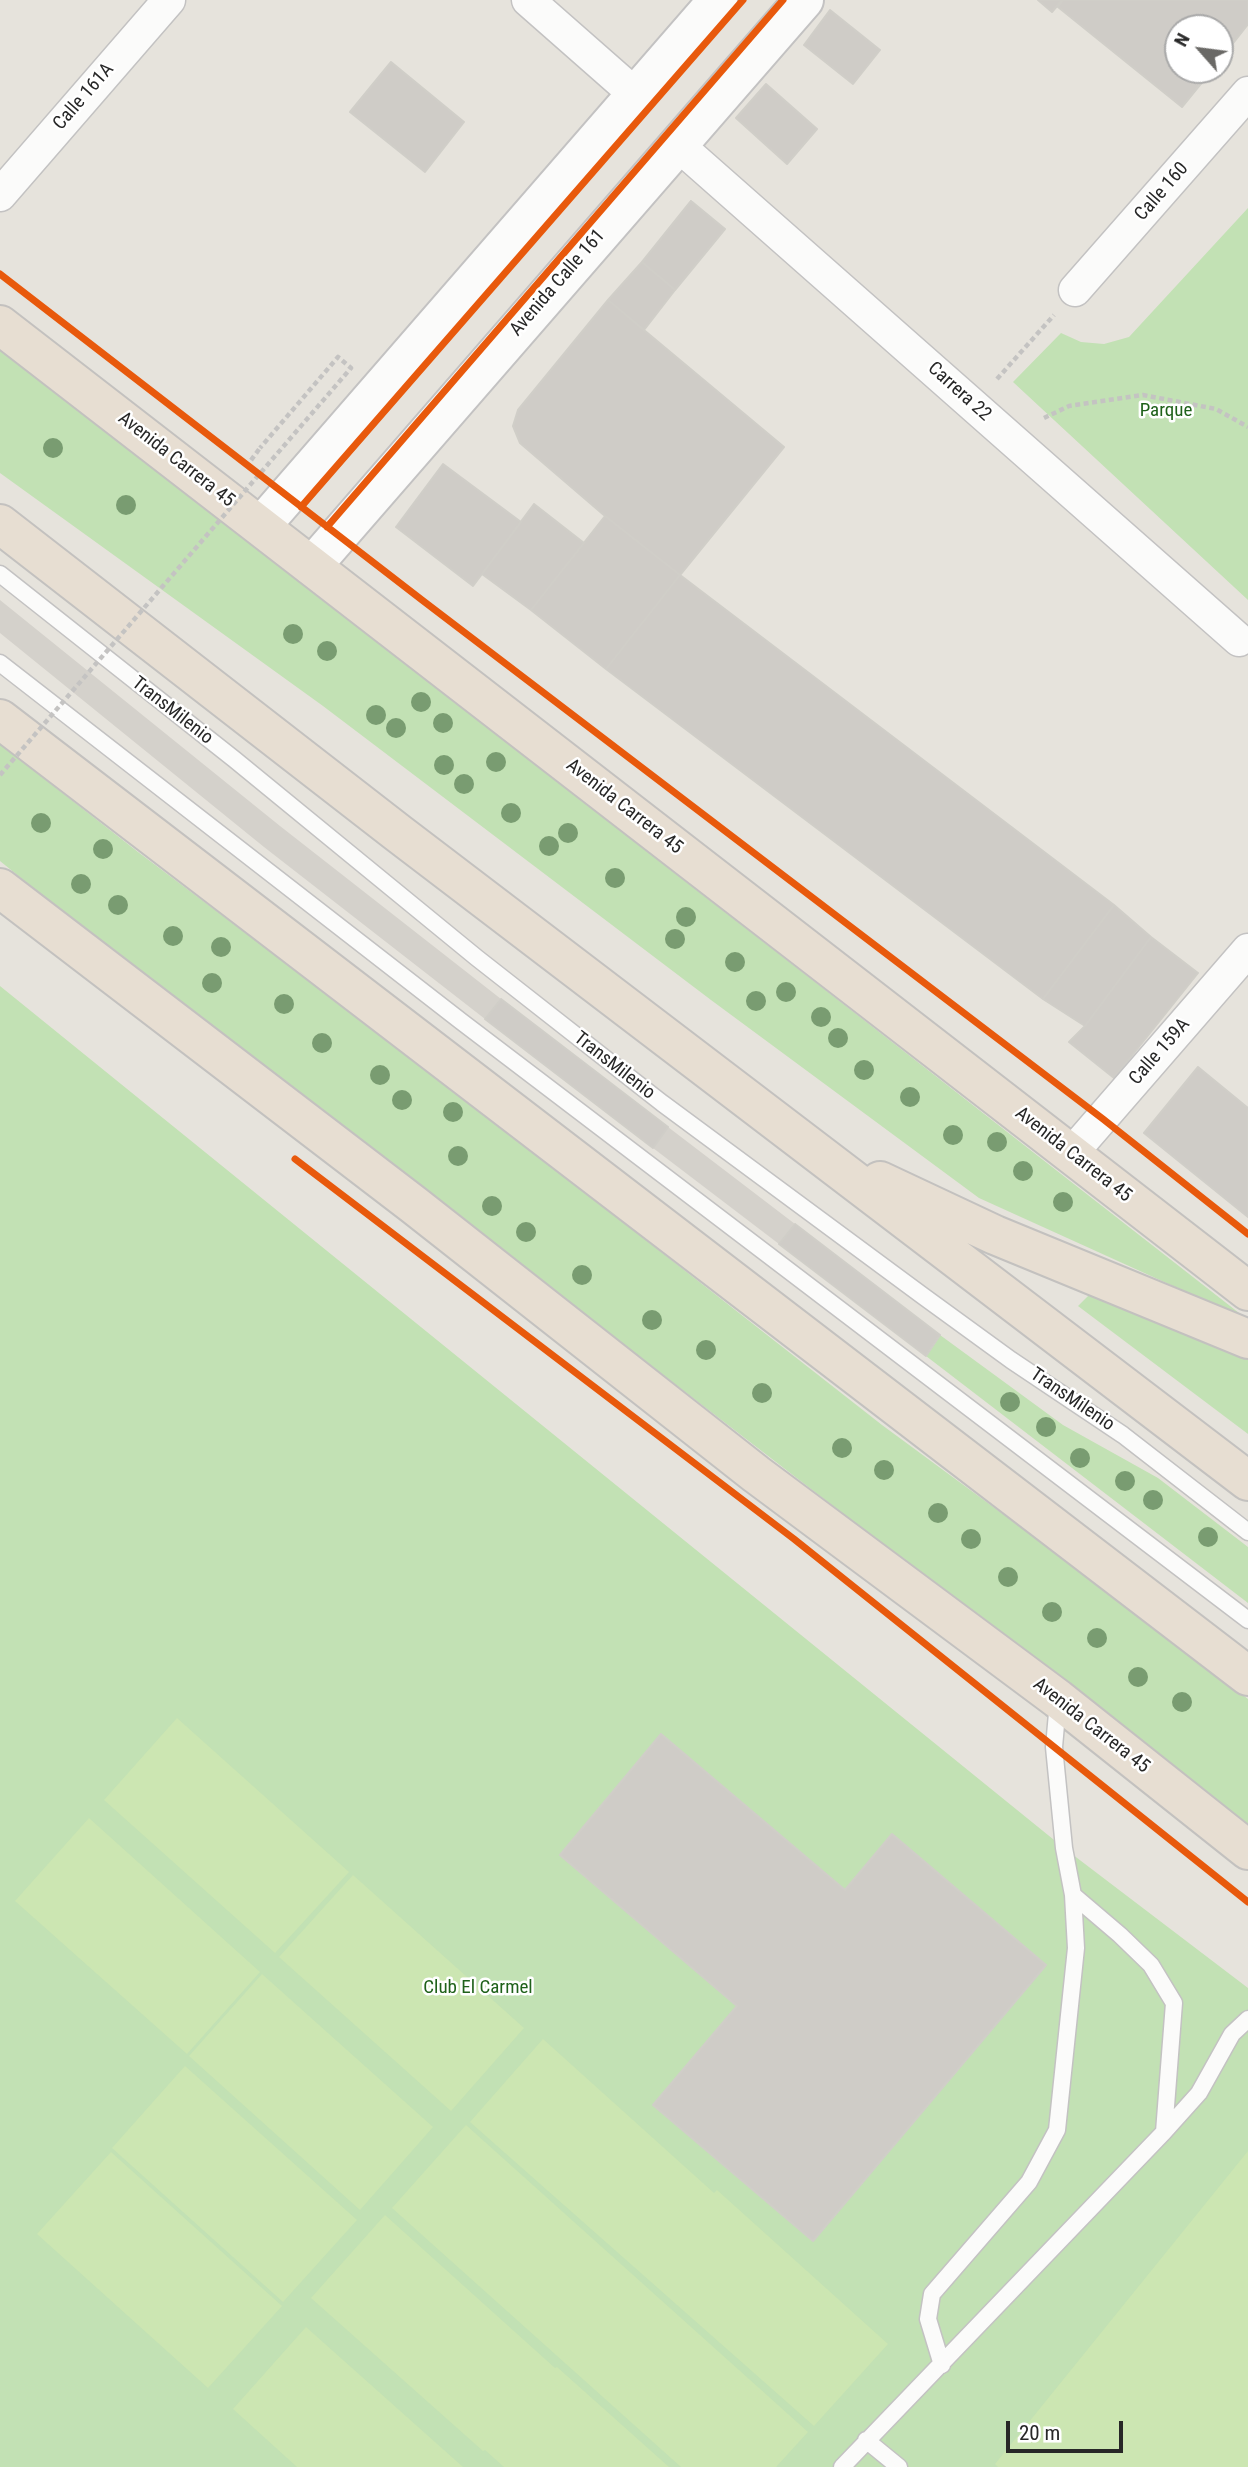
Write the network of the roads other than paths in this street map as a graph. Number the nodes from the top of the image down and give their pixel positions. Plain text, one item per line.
1 (169, 0) edge
2 (528, 0) edge
3 (718, 0) edge
4 (804, 0) edge
5 (1248, 93) edge
6 (636, 95) junction
7 (678, 145) junction
8 (0, 195) edge
9 (1075, 290) road end
10 (0, 325) edge
11 (0, 524) edge
12 (261, 526) junction
13 (312, 566) junction
14 (0, 574) edge
15 (1239, 640) dead end
16 (0, 663) edge
17 (0, 719) edge
18 (0, 888) edge
19 (1248, 950) edge
20 (813, 1150) junction
21 (1071, 1154) junction
22 (1248, 1291) edge
23 (1248, 1339) edge
24 (1248, 1481) edge
25 (1248, 1532) edge
26 (1248, 1620) edge
27 (1248, 1676) edge
28 (1058, 1699) junction
29 (1248, 1850) edge
30 (1073, 1895) junction
31 (1248, 2019) edge
32 (1164, 2132) junction
33 (942, 2365) junction
34 (866, 2440) junction
35 (842, 2467) edge
36 (899, 2467) edge

1 - 8 street, Calle 161A
2 - 6 street
3 - 6 main road
4 - 7 main road, Avenida Calle 161
5 - 9 street, Calle 160
6 - 12 main road
7 - 13 main road, Avenida Calle 161
7 - 15 street, Carrera 22
10 - 12 highway, Avenida Carrera 45
11 - 20 highway
12 - 13 highway, Avenida Carrera 45
13 - 21 highway, Avenida Carrera 45
14 - 25 lane, TransMilenio
16 - 26 lane
17 - 27 highway
18 - 28 highway, Avenida Carrera 45
19 - 21 street, Calle 159A
20 - 23 highway
20 - 24 highway
21 - 22 highway, Avenida Carrera 45
28 - 29 highway, Avenida Carrera 45
28 - 30 lane
30 - 32 lane
30 - 33 lane
31 - 32 lane
32 - 33 lane
33 - 34 lane
34 - 35 lane
34 - 36 lane

